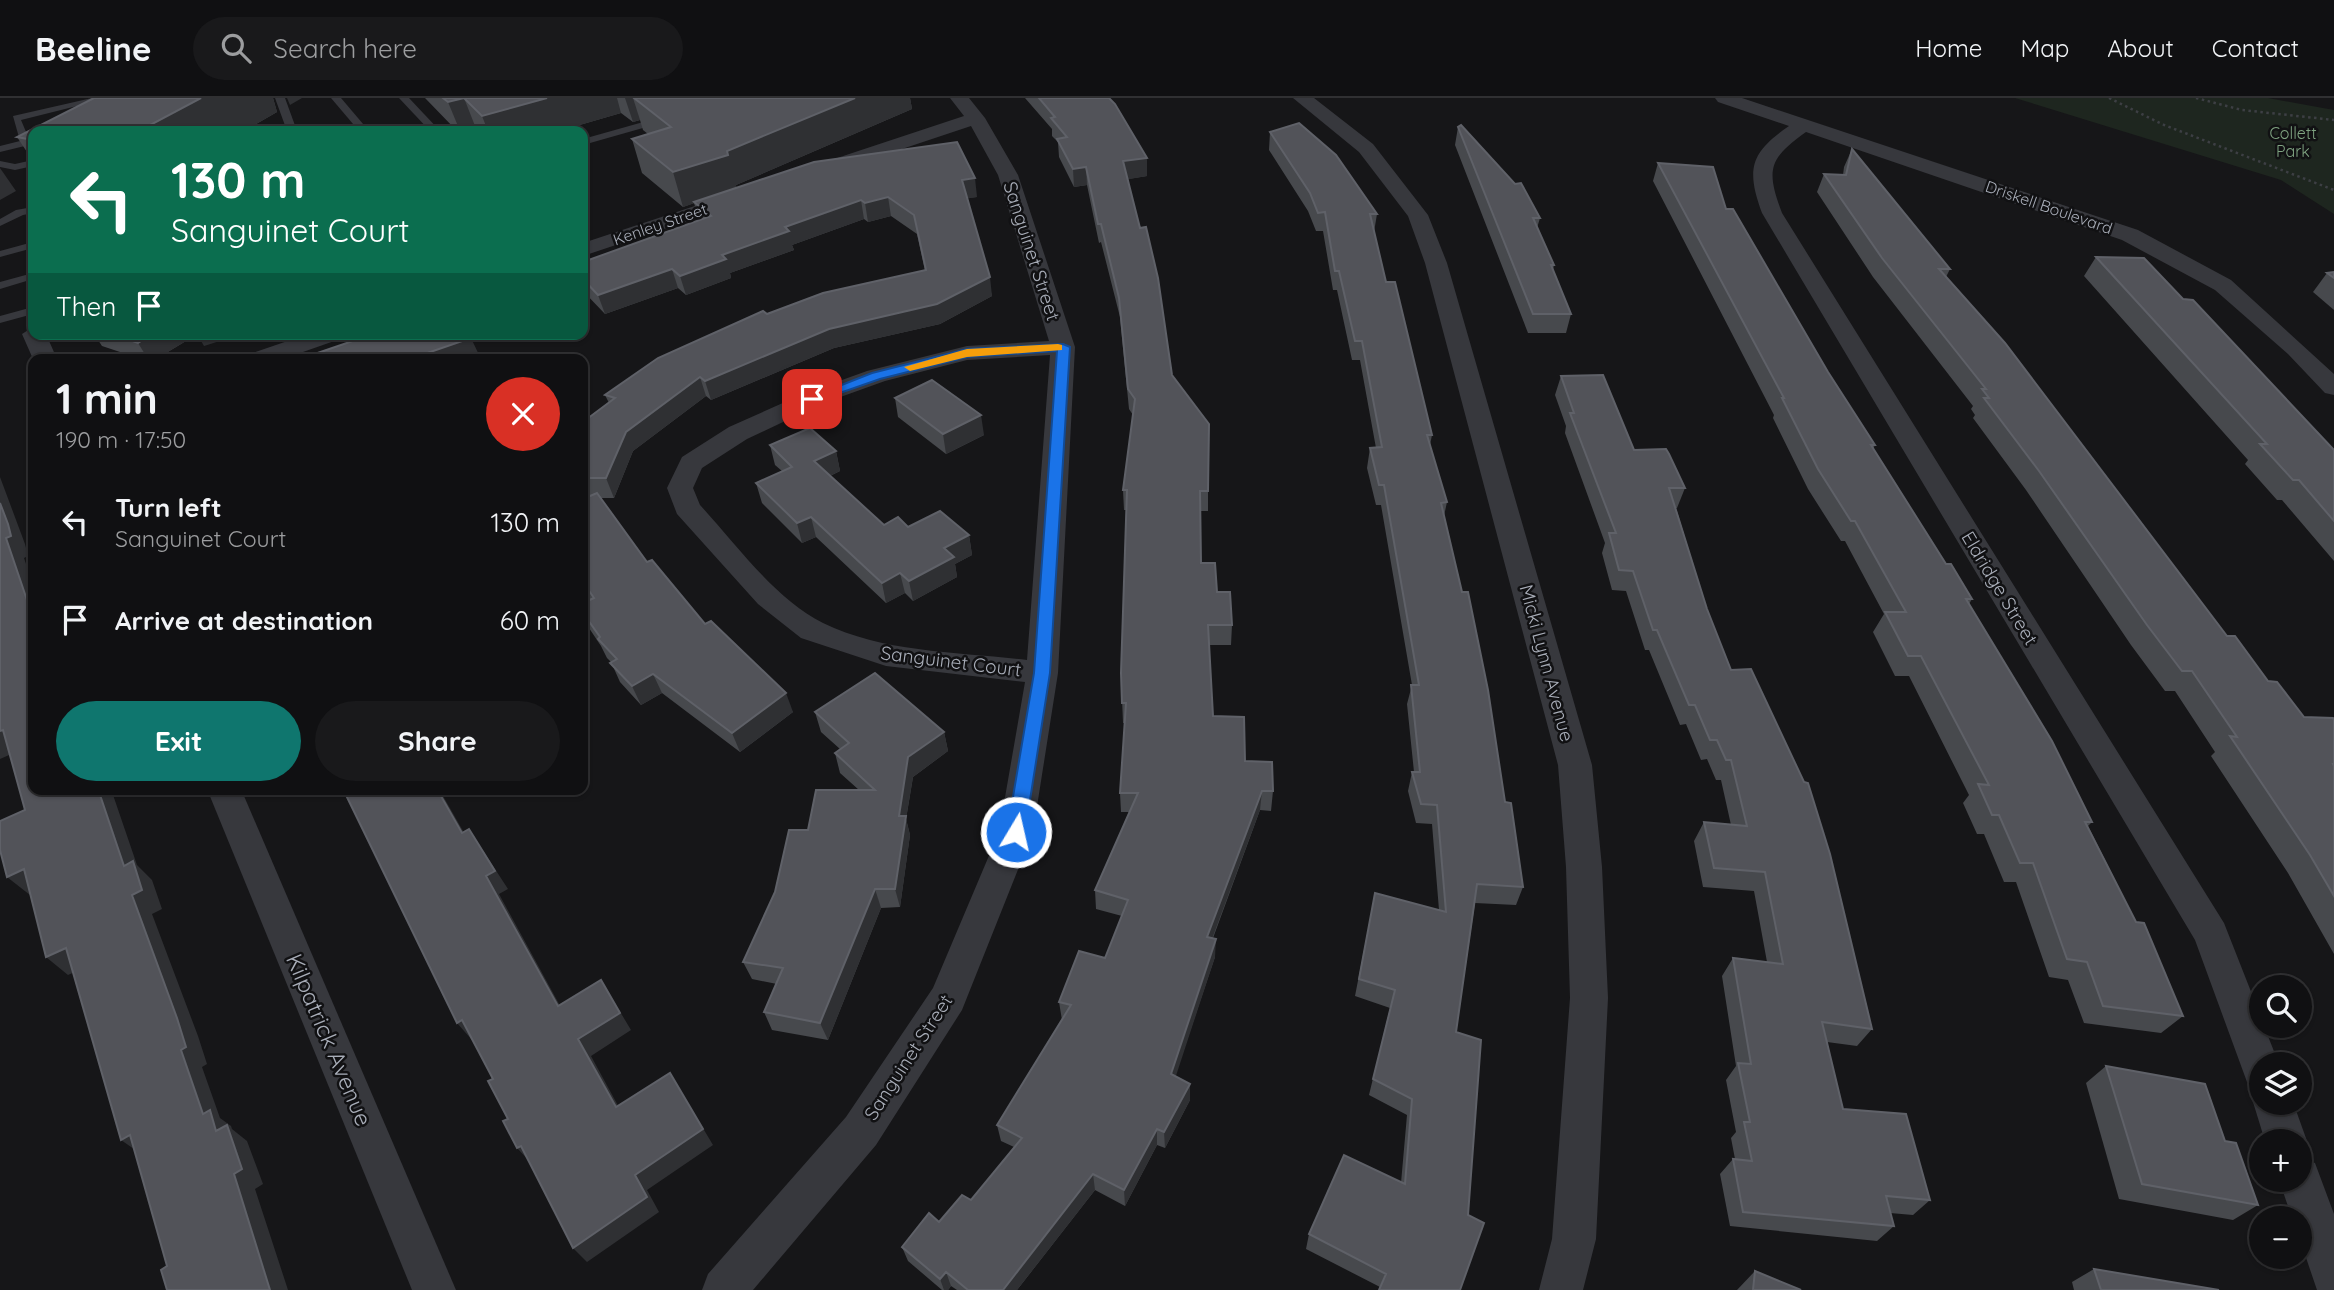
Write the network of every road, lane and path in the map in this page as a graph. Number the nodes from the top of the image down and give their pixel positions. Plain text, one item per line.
1 (102, 98) edge
2 (280, 98) edge
3 (335, 98) edge
4 (404, 98) edge
5 (1302, 98) edge
6 (1724, 98) edge
7 (2109, 98) edge
8 (2196, 98) edge
9 (967, 108) edge
10 (106, 110) edge
11 (672, 116) edge
12 (2334, 120) edge
13 (1803, 125) junction
14 (290, 126) edge
15 (360, 126) edge
16 (430, 126) edge
17 (28, 139) edge
18 (28, 141) edge
19 (588, 141) edge
20 (0, 149) edge
21 (0, 164) edge
22 (28, 164) edge
23 (806, 175) edge
24 (2334, 190) edge
25 (753, 193) edge
26 (28, 211) edge
27 (0, 223) edge
28 (28, 246) edge
29 (588, 248) edge
30 (0, 254) edge
31 (28, 278) edge
32 (0, 286) edge
33 (28, 312) edge
34 (0, 320) edge
35 (314, 340) edge
36 (1063, 347) junction
37 (274, 354) edge
38 (2334, 388) edge
39 (1042, 673) junction
40 (227, 795) edge
41 (2255, 1052) edge
42 (2305, 1192) edge
43 (2334, 1277) edge
44 (433, 1290) edge
45 (724, 1290) edge
46 (1561, 1290) edge

1 - 10 lane
1 - 17 lane
2 - 14 lane
3 - 15 lane
4 - 16 lane
5 - 46 street, Micki Lynn Avenue
6 - 13 street, Driskell Boulevard
7 - 24 path
8 - 12 path
9 - 23 street
9 - 36 street, Sanguinet Street
11 - 19 lane
13 - 38 street, Driskell Boulevard
13 - 41 street, Eldridge Street
18 - 20 lane
21 - 22 lane
25 - 29 street, Kenley Street
26 - 27 lane
28 - 30 lane
31 - 32 lane
33 - 34 lane
35 - 37 street
36 - 39 street, Sanguinet Street
36 - 39 street, Sanguinet Court
39 - 45 street, Sanguinet Street
40 - 44 street, Kilpatrick Avenue
42 - 43 street

